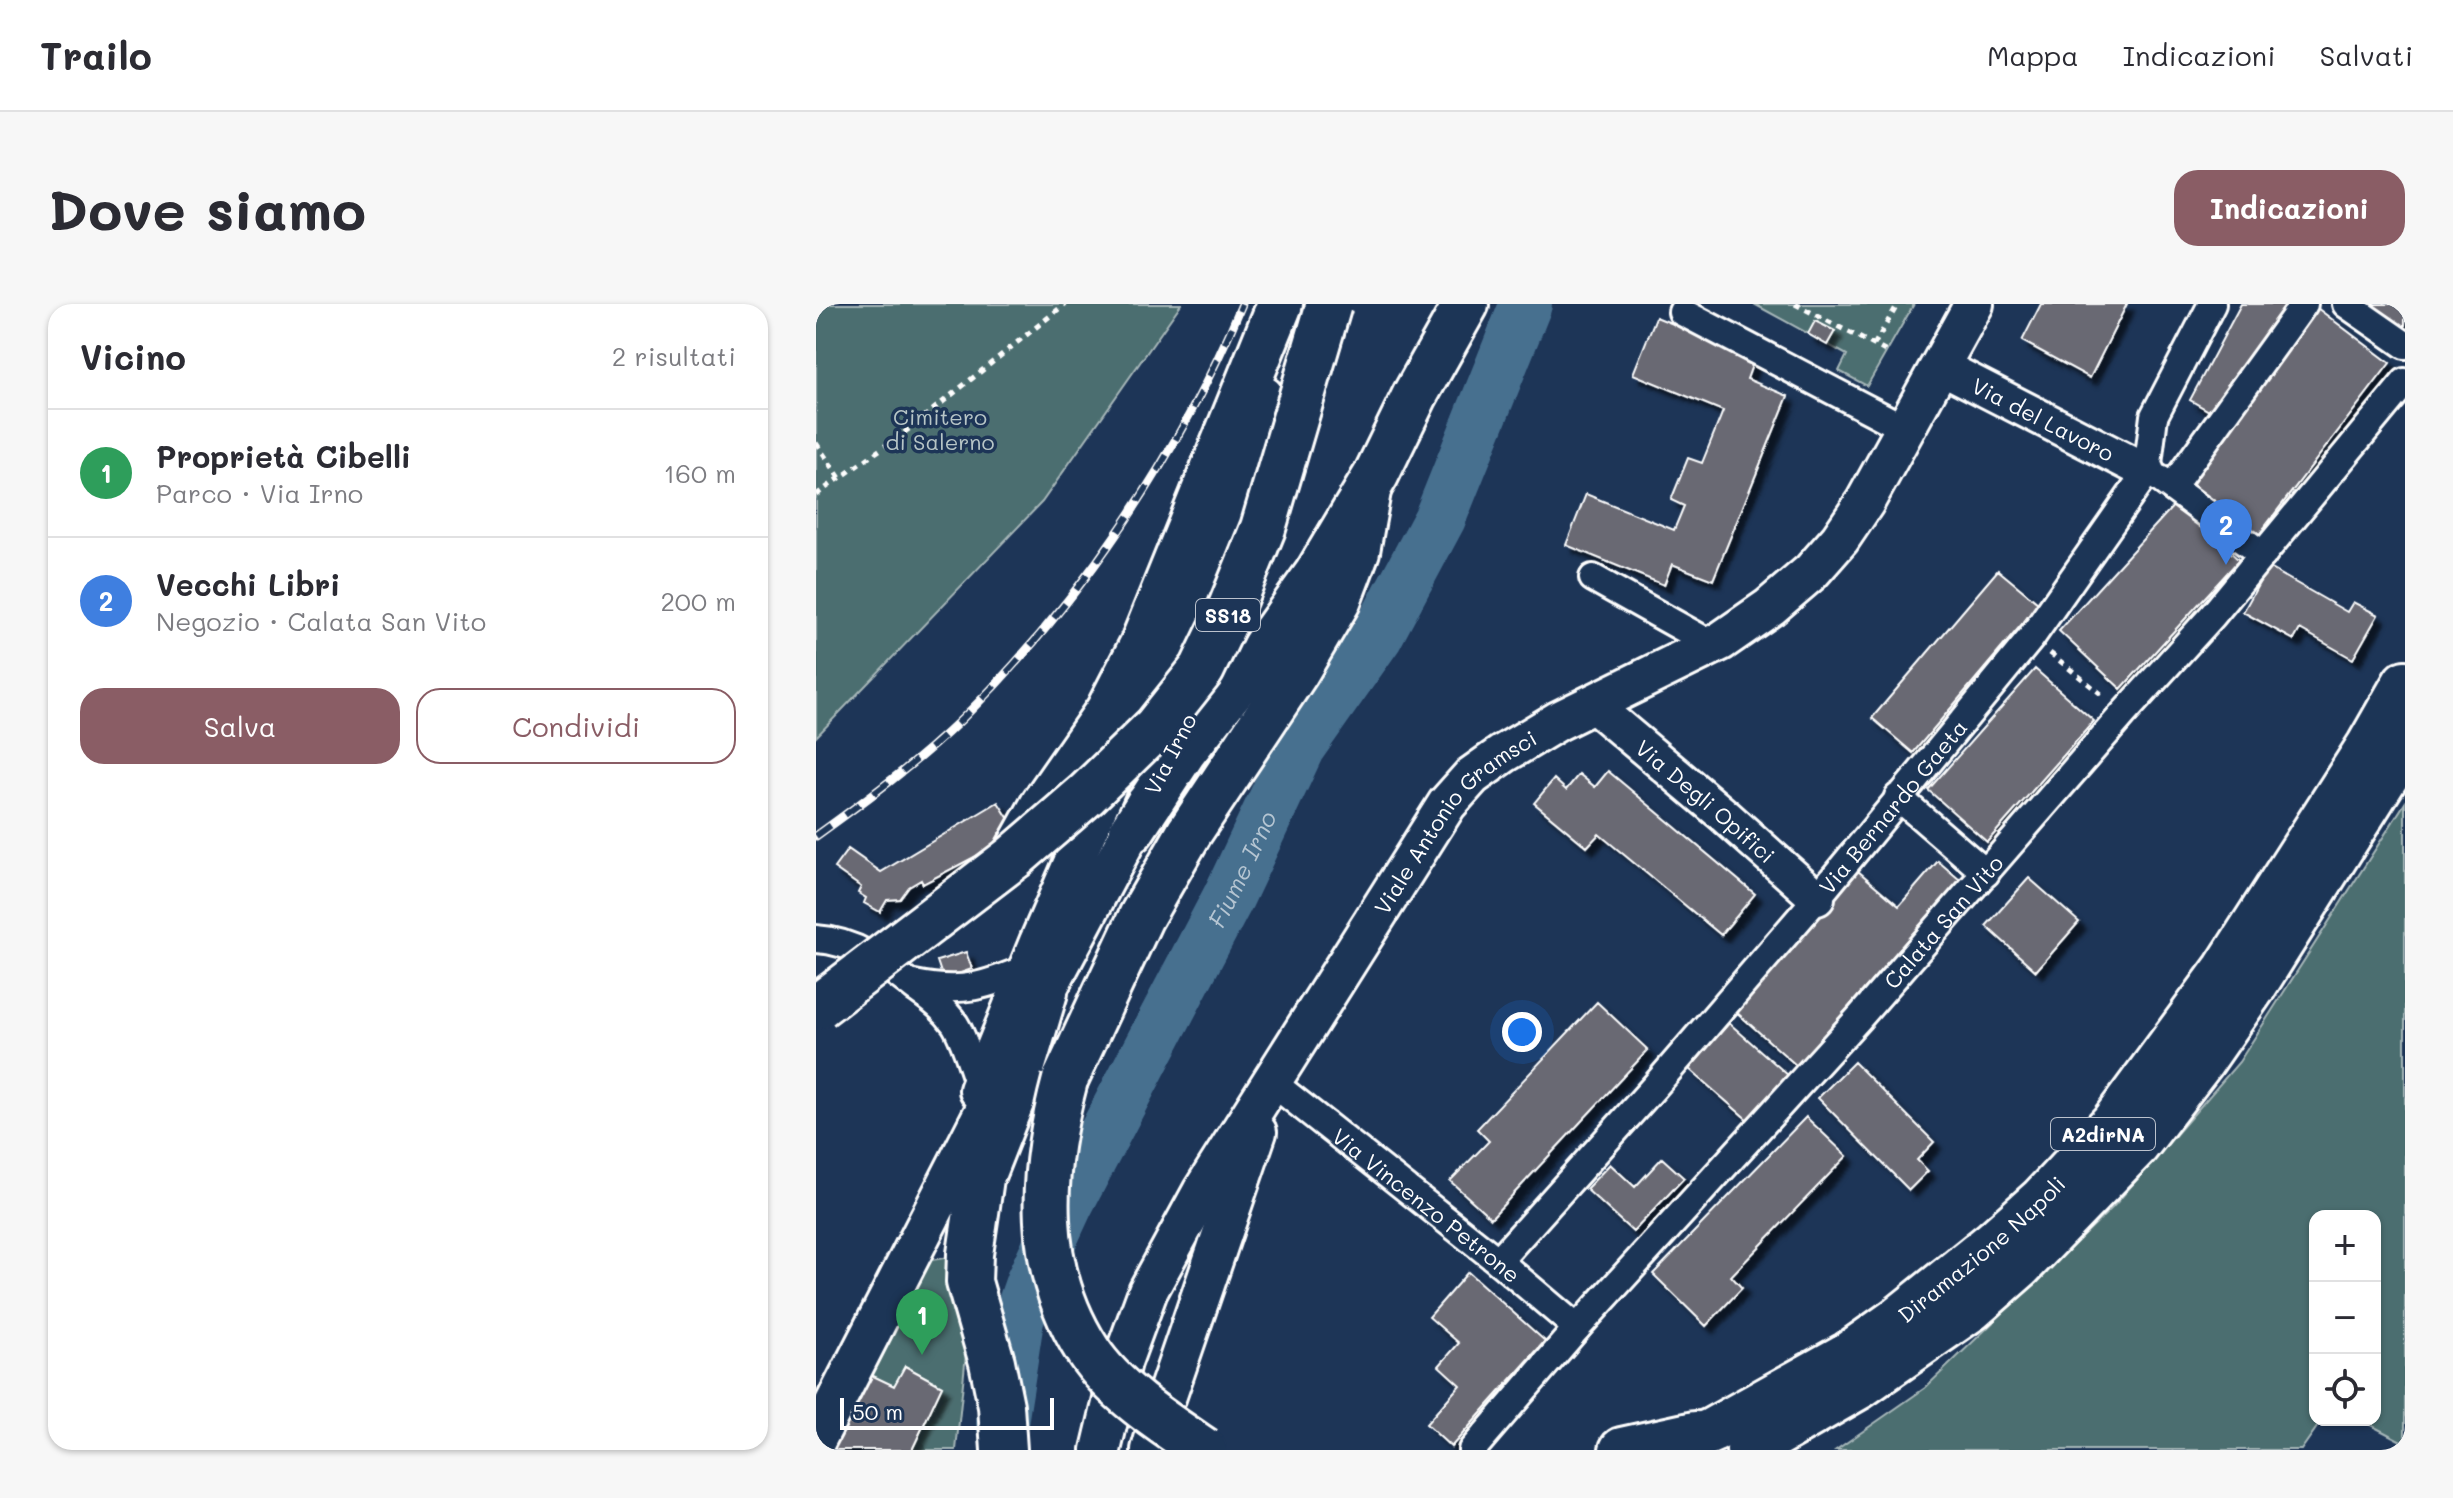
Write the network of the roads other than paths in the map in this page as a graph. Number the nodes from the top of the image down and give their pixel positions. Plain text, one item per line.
1 (1280, 304) edge
2 (1294, 304) edge
3 (1329, 304) edge
4 (1342, 304) edge
5 (1466, 304) edge
6 (1974, 304) edge
7 (2212, 304) edge
8 (2304, 304) edge
9 (2346, 304) edge
10 (1682, 312) dead end
11 (2405, 345) edge
12 (1940, 366) junction
13 (2405, 382) edge
14 (1906, 429) junction
15 (2160, 479) junction
16 (1372, 483) junction
17 (2263, 555) junction
18 (1593, 578) dead end
19 (1713, 645) junction
20 (2405, 683) edge
21 (1593, 705) junction
22 (2405, 746) edge
23 (1898, 797) junction
24 (1132, 830) junction
25 (1014, 857) junction
26 (1986, 873) junction
27 (1817, 898) junction
28 (816, 939) edge
29 (1037, 980) junction
30 (910, 983) junction
31 (817, 1008) edge
32 (1273, 1083) junction
33 (980, 1087) junction
34 (947, 1184) junction
35 (1498, 1261) junction
36 (1577, 1328) junction
37 (825, 1411) edge
38 (816, 1440) edge
39 (1731, 1440) edge
40 (1004, 1450) edge
41 (1101, 1450) edge
42 (1151, 1450) edge
43 (1204, 1450) edge
44 (1472, 1450) edge
45 (1622, 1450) edge
46 (1668, 1450) edge

1 - 25 highway
2 - 29 main road, Via Irno
3 - 25 highway, SS18, bridge
4 - 24 main road, Via Irno
5 - 16 highway
6 - 12 main road, Viale Antonio Gramsci
7 - 15 street, Via Bernardo Gaeta
8 - 15 street
9 - 11 street
10 - 14 street
12 - 14 main road, Viale Antonio Gramsci
12 - 15 street, Via del Lavoro
13 - 17 street, Calata San Vito
14 - 19 main road, Viale Antonio Gramsci
15 - 17 street
15 - 23 street, Via Bernardo Gaeta
16 - 24 highway
16 - 43 highway, bridge
17 - 26 street, Calata San Vito
18 - 19 street
19 - 21 main road, Viale Antonio Gramsci
20 - 39 highway, Diramazione Napoli / A2dirNA
21 - 27 street, Via Degli Opifici
21 - 32 main road, Viale Antonio Gramsci
22 - 39 highway, Diramazione Napoli / A2dirNA
23 - 26 street
23 - 27 street, Via Bernardo Gaeta
24 - 29 main road, Via Irno
25 - 31 highway, SS18, bridge
26 - 36 street, Calata San Vito
27 - 35 street, Via Bernardo Gaeta
28 - 30 street
29 - 30 street
29 - 33 main road, Via Irno
29 - 34 main road, Via Irno
29 - 40 highway
30 - 33 street
32 - 35 street, Via Vincenzo Petrone
32 - 41 main road, Viale Antonio Gramsci
32 - 42 main road, Viale Antonio Gramsci
33 - 34 main road, Via Irno
34 - 37 main road, Via Irno
35 - 36 street, Via Vincenzo Petrone
36 - 44 street, Calata San Vito
37 - 38 main road, Via Irno
39 - 45 highway
39 - 46 highway, Diramazione Napoli / A2dirNA

